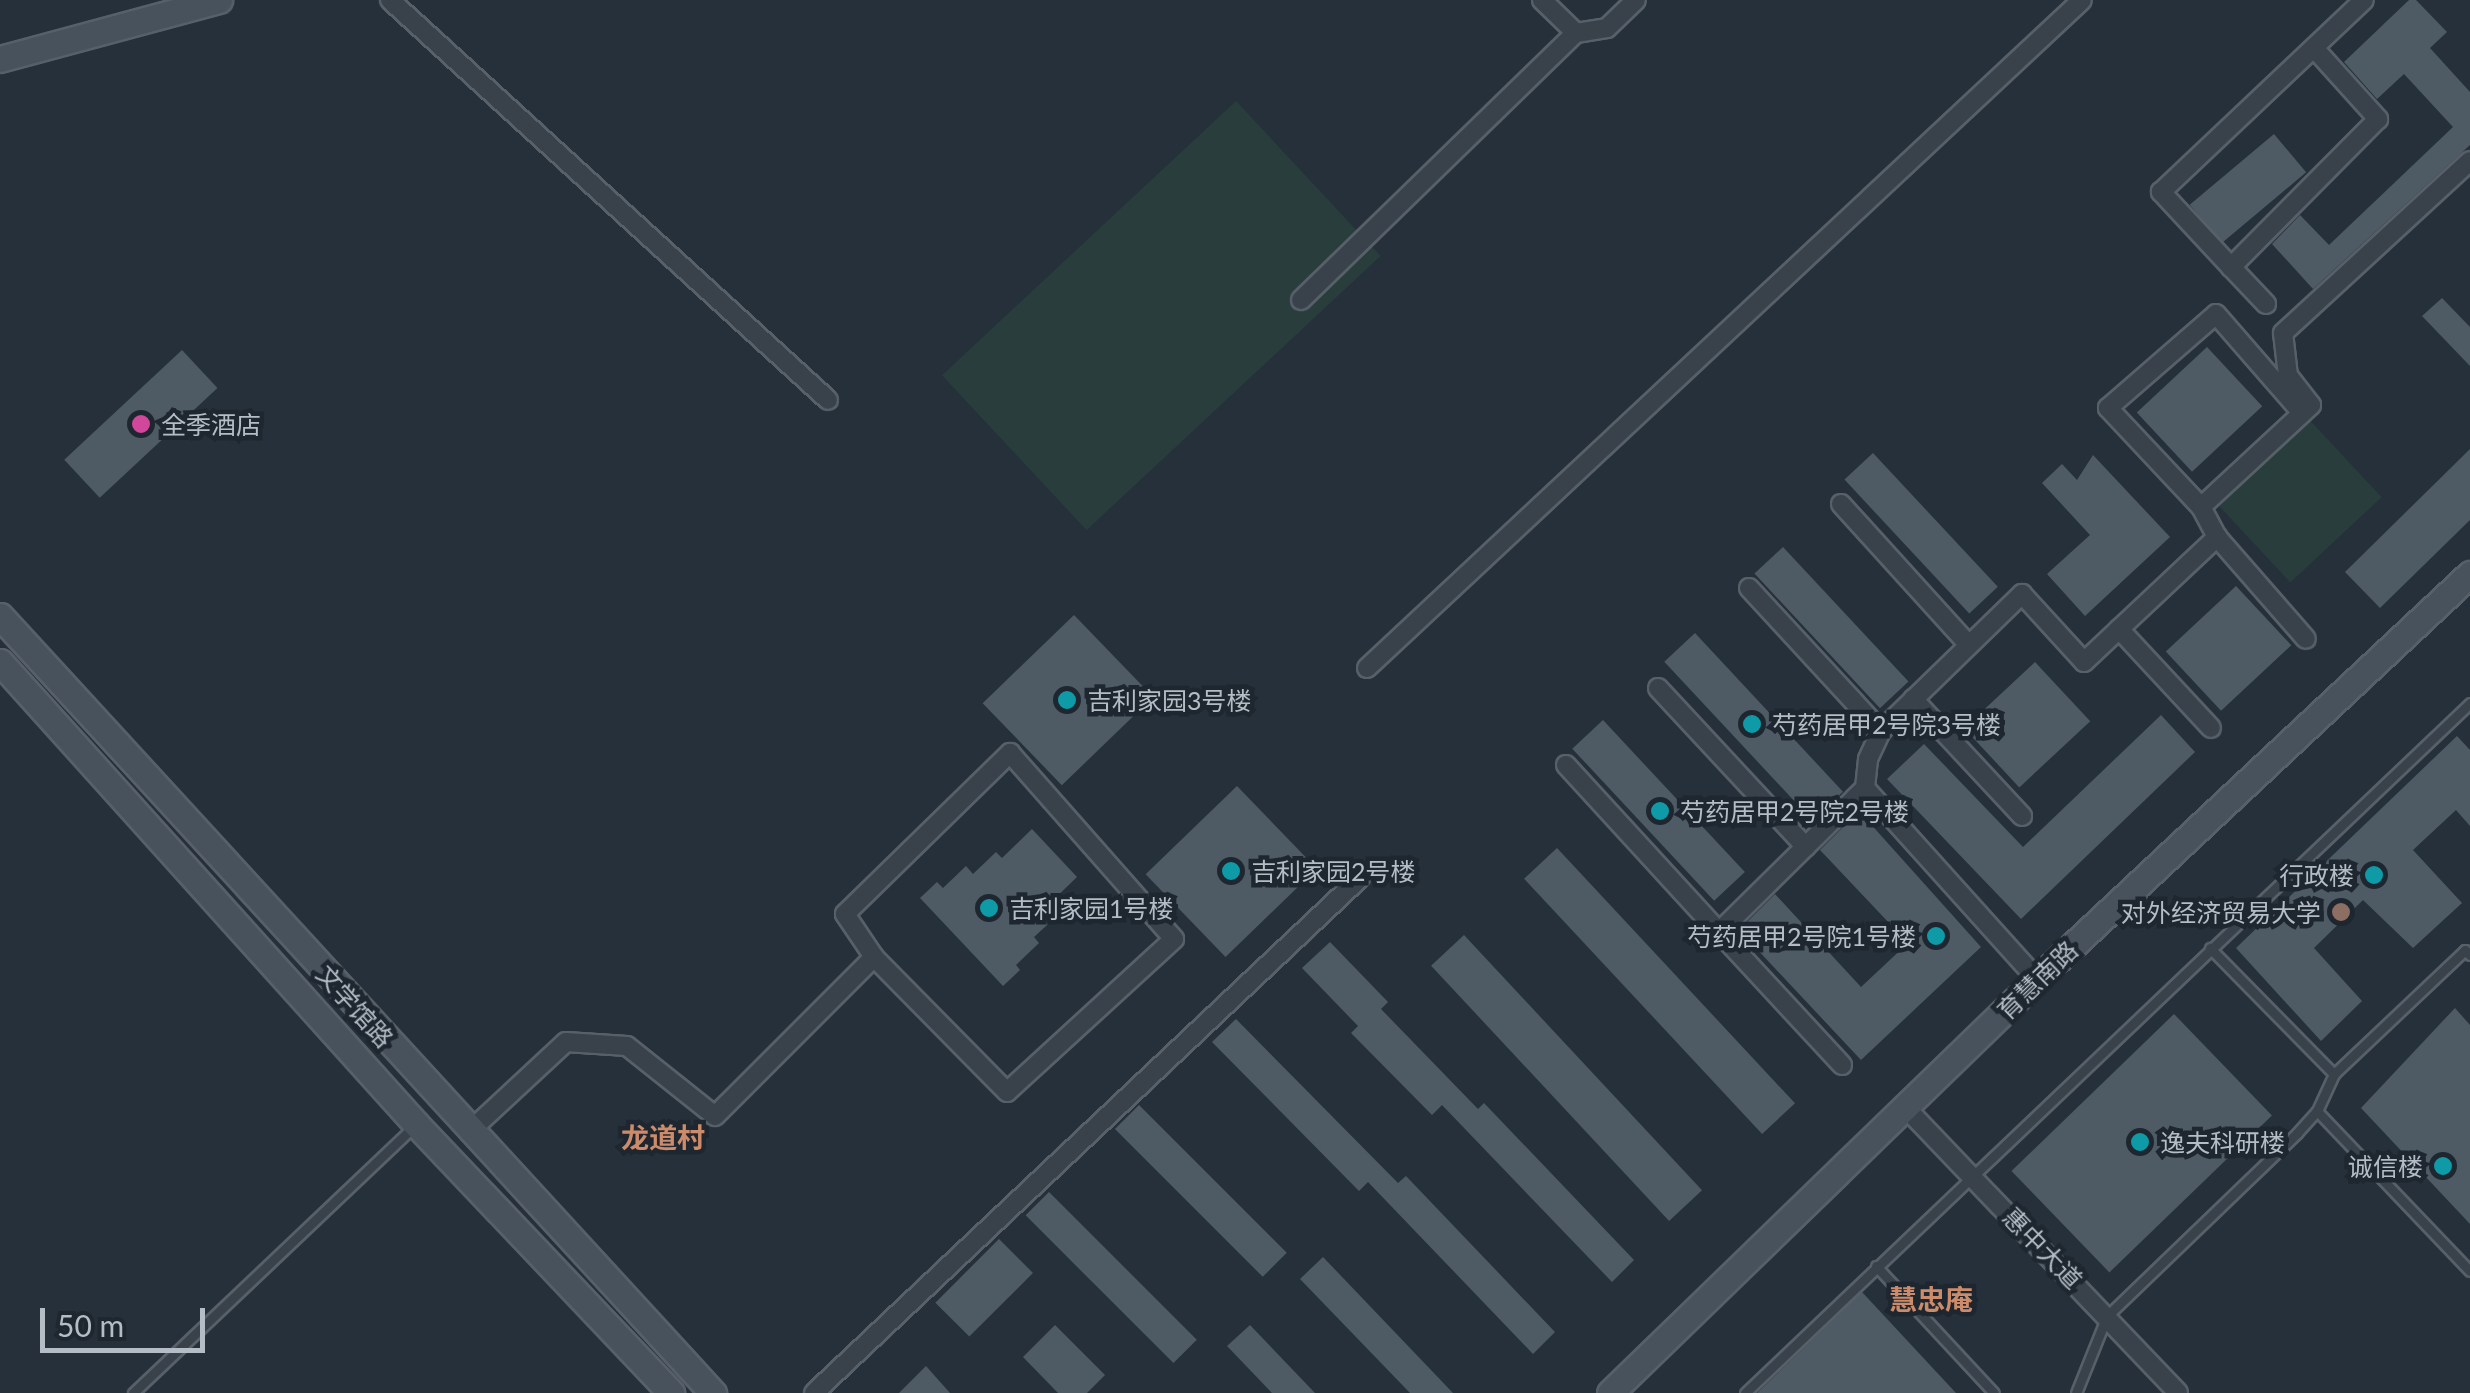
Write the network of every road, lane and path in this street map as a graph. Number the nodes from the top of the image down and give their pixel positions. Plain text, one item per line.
1 (218, 0) edge
2 (390, 0) edge
3 (1542, 0) edge
4 (1636, 0) edge
5 (2082, 0) edge
6 (2364, 0) edge
7 (1576, 33) junction
8 (2314, 48) junction
9 (0, 59) edge
10 (2470, 161) edge
11 (2231, 267) junction
12 (1301, 300) dead end
13 (2266, 304) dead end
14 (828, 400) dead end
15 (2302, 414) junction
16 (1841, 504) dead end
17 (2201, 507) junction
18 (2217, 536) junction
19 (2470, 574) edge
20 (1749, 588) dead end
21 (0, 616) edge
22 (2119, 629) junction
23 (2306, 638) dead end
24 (1969, 646) junction
25 (0, 662) edge
26 (1367, 668) dead end
27 (1658, 688) dead end
28 (1913, 700) junction
29 (2470, 703) edge
30 (2210, 728) dead end
31 (1881, 730) junction
32 (1566, 764) dead end
33 (1865, 788) junction
34 (2022, 816) dead end
35 (1806, 847) junction
36 (1360, 878) dead end
37 (1720, 932) junction
38 (2210, 948) junction
39 (2468, 950) edge
40 (874, 957) junction
41 (2037, 979) junction
42 (1842, 1065) dead end
43 (2334, 1074) junction
44 (1905, 1107) junction
45 (2318, 1111) junction
46 (416, 1124) junction
47 (469, 1132) junction
48 (1973, 1175) junction
49 (1876, 1266) junction
50 (2470, 1270) edge
51 (2107, 1316) junction
52 (133, 1393) edge
53 (671, 1393) edge
54 (712, 1393) edge
55 (814, 1393) edge
56 (1610, 1393) edge
57 (1745, 1393) edge
58 (1994, 1393) edge
59 (2076, 1393) edge
60 (2178, 1393) edge

1 - 9 main road
2 - 14 street
3 - 7 street
4 - 7 street
5 - 26 street
6 - 8 street
7 - 12 street
8 - 11 street
8 - 11 street
10 - 15 street
11 - 13 street
15 - 17 street
15 - 17 street
16 - 24 street
17 - 18 street
18 - 22 street
18 - 23 street
19 - 41 main road, 育慧南路
20 - 31 street
21 - 47 main road, 文学馆路
22 - 24 street
22 - 30 street
24 - 28 street
25 - 46 main road, 文学馆路
27 - 35 street
28 - 31 street
28 - 34 street
29 - 38 lane
31 - 33 street
32 - 37 street
33 - 35 street
33 - 41 street
35 - 37 street
36 - 55 street
37 - 42 street
38 - 43 lane
38 - 48 lane
39 - 43 lane
40 - 40 street
40 - 47 street
41 - 44 main road, 育慧南路
43 - 45 lane
44 - 48 street, 惠中大道
44 - 56 main road, 育慧南路
45 - 50 lane
45 - 51 lane
46 - 52 lane
46 - 53 main road, 文学馆路
47 - 54 main road, 文学馆路
48 - 49 lane
48 - 51 street, 惠中大道
49 - 57 lane
49 - 58 lane
51 - 59 lane
51 - 60 street, 惠中大道

